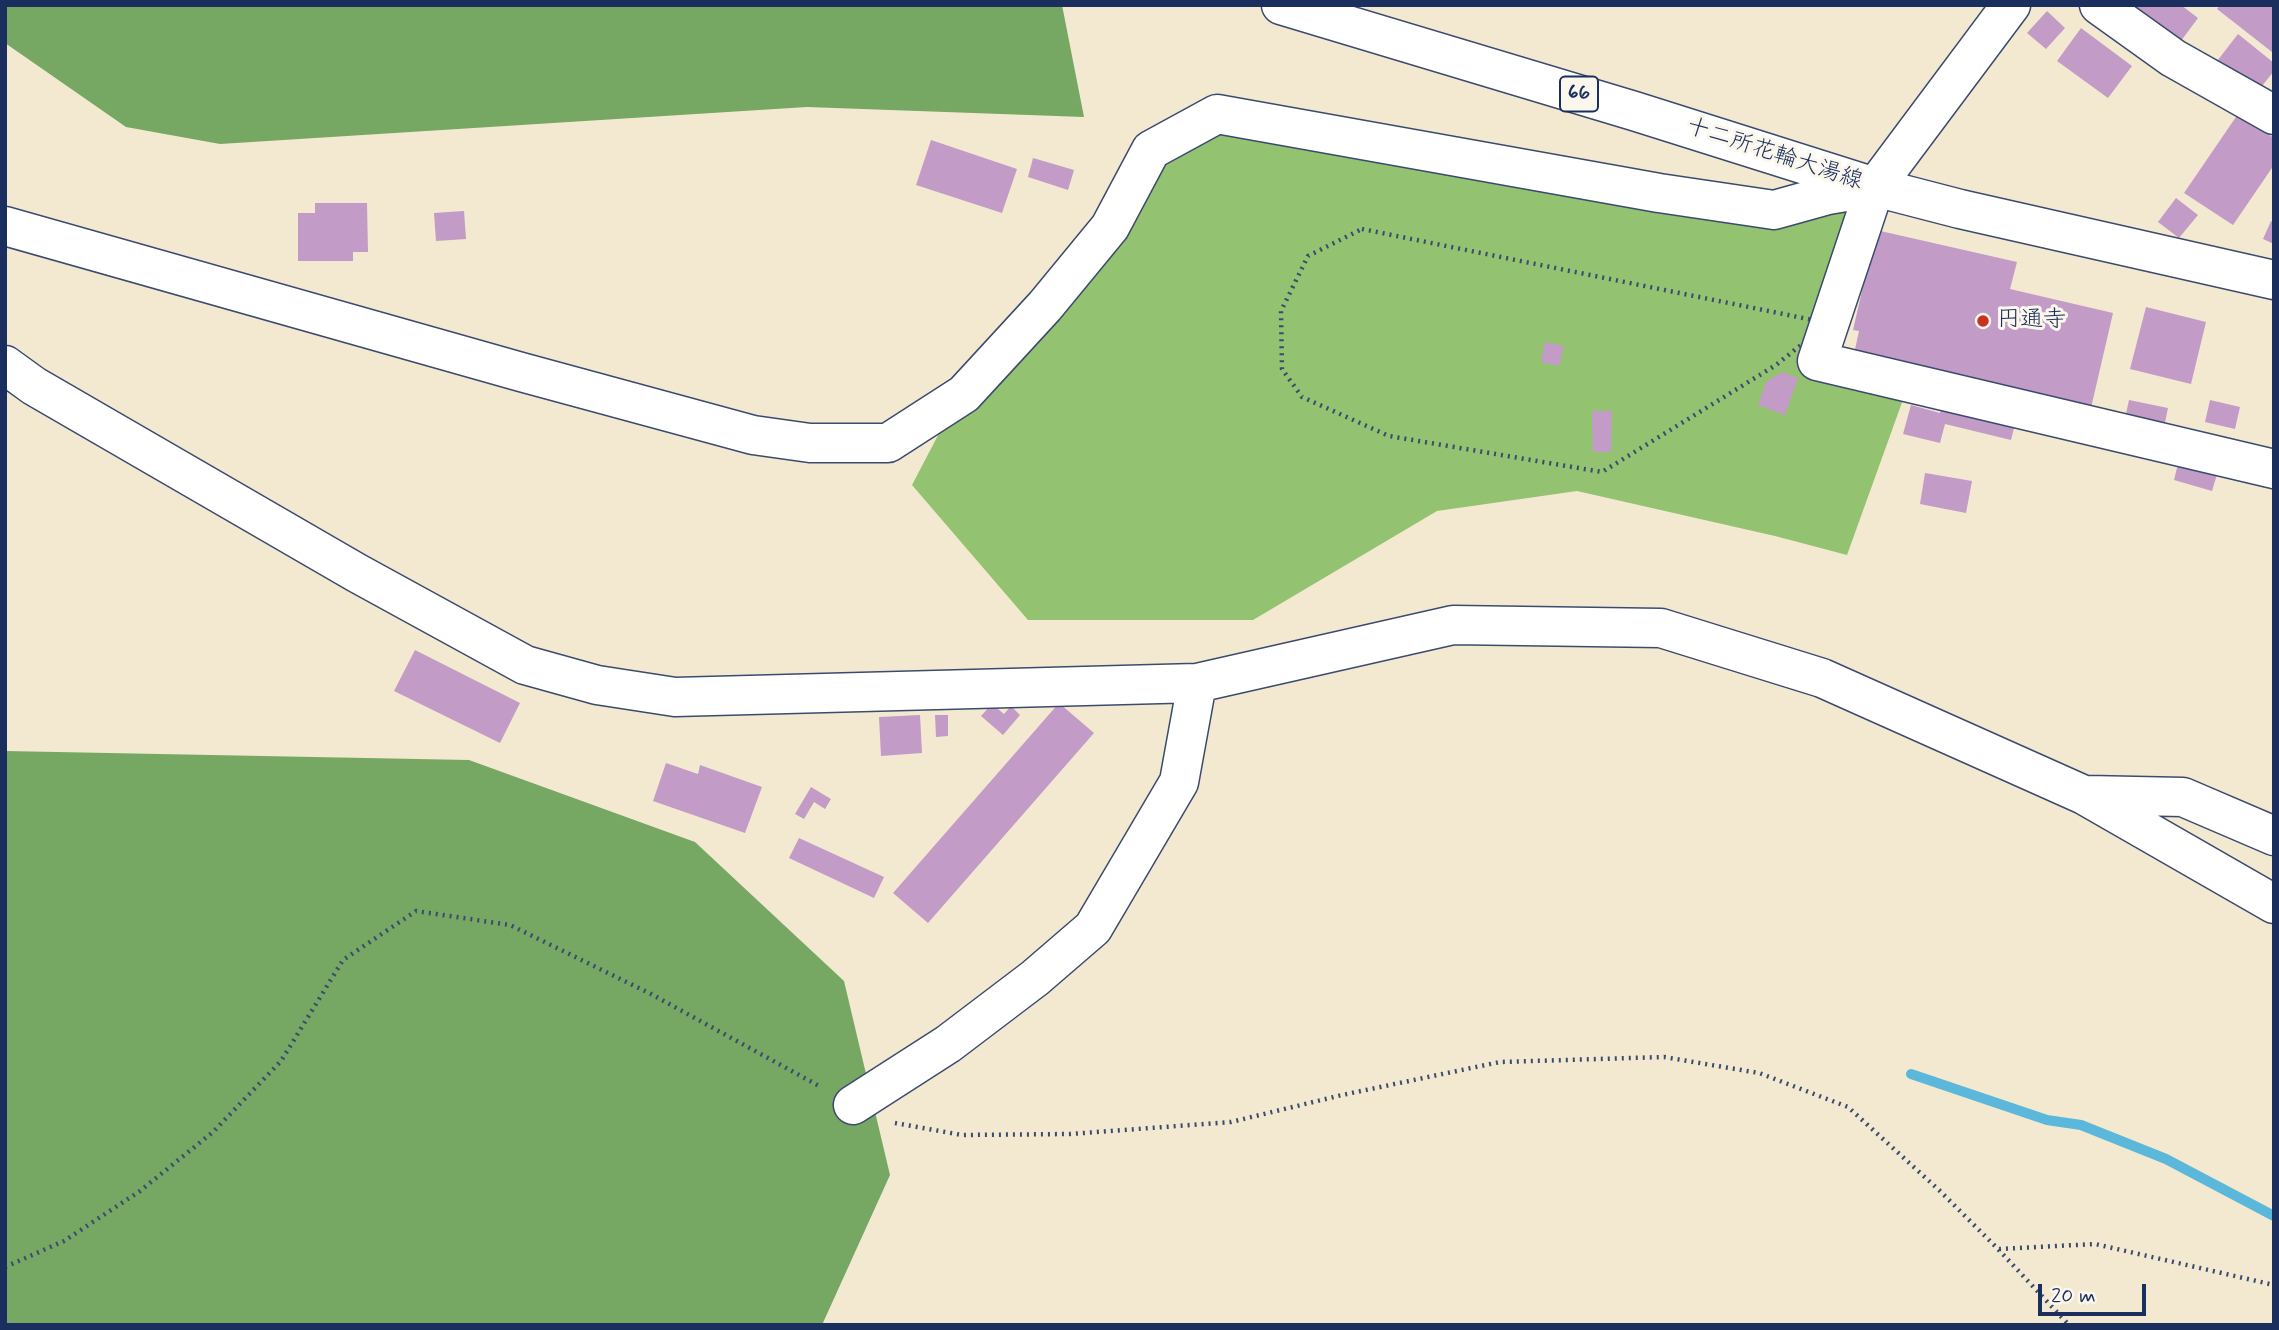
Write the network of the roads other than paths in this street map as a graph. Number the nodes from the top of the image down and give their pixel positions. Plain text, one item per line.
1 (1281, 5) edge
2 (2011, 5) edge
3 (2099, 5) edge
4 (2274, 115) edge
5 (1875, 187) junction
6 (5, 226) edge
7 (2274, 280) edge
8 (5, 365) edge
9 (2274, 469) edge
10 (1197, 683) junction
11 (2084, 795) junction
12 (2274, 836) edge
13 (2274, 904) edge
14 (853, 1105) road end

1 - 5 street, 十二所花輪大湯線 / 66
2 - 5 street
3 - 4 street
5 - 6 street
5 - 7 street, 十二所花輪大湯線 / 66
5 - 9 street
8 - 10 street
10 - 11 street
10 - 14 street
11 - 12 street
11 - 13 street

